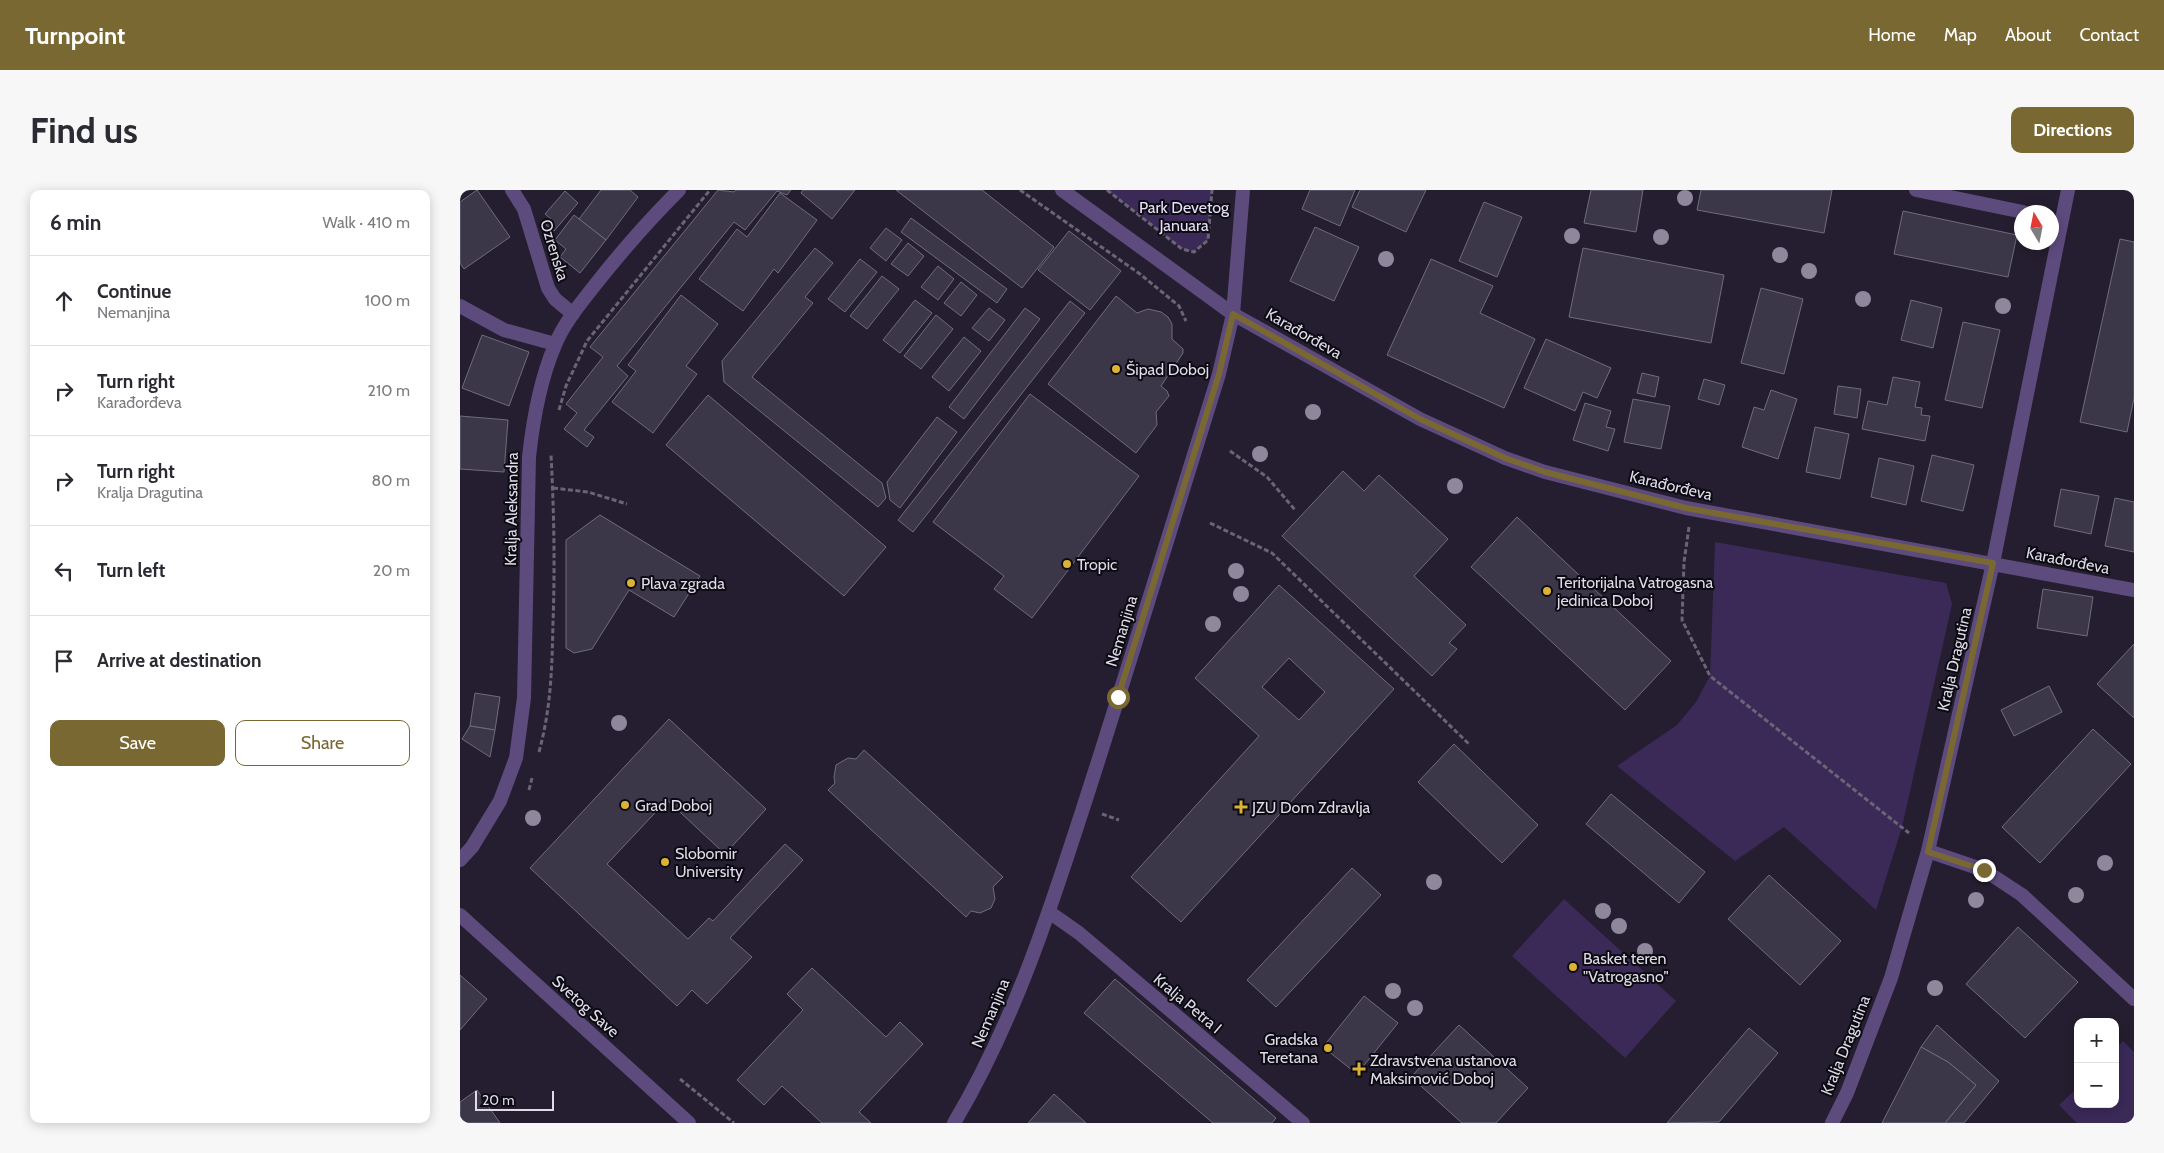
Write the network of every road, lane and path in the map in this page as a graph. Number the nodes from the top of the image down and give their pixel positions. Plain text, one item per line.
1 (512, 190) edge
2 (679, 190) edge
3 (710, 190) edge
4 (1020, 190) edge
5 (1062, 190) edge
6 (1107, 190) edge
7 (1212, 190) edge
8 (1243, 190) edge
9 (1916, 190) edge
10 (2068, 190) edge
11 (2014, 210) edge
12 (2059, 212) edge
13 (2050, 250) edge
14 (460, 306) edge
15 (573, 314) junction
16 (1233, 314) junction
17 (1186, 321) dead end
18 (555, 344) junction
19 (558, 413) dead end
20 (551, 446) dead end
21 (1230, 451) dead end
22 (553, 488) junction
23 (627, 504) dead end
24 (1296, 511) dead end
25 (1210, 523) dead end
26 (1690, 526) dead end
27 (1993, 563) junction
28 (2134, 590) edge
29 (1470, 745) dead end
30 (538, 755) dead end
31 (534, 772) dead end
32 (529, 790) dead end
33 (1909, 833) dead end
34 (1928, 852) junction
35 (460, 860) edge
36 (1049, 912) junction
37 (460, 915) edge
38 (2134, 1000) edge
39 (680, 1079) dead end
40 (689, 1123) edge
41 (734, 1123) edge
42 (954, 1123) edge
43 (1303, 1123) edge
44 (1832, 1123) edge

1 - 15 street, Ozrenska
2 - 15 street, Kralja Aleksandra
3 - 19 path
4 - 17 path
5 - 16 street, Karađorđeva
6 - 7 path
8 - 16 street, Nemanjina
9 - 11 street
10 - 12 street, Kralja Dragutina
13 - 27 street, Kralja Dragutina
14 - 18 street
15 - 18 street, Kralja Aleksandra
16 - 27 street, Karađorđeva
16 - 36 street, Nemanjina
18 - 35 street, Kralja Aleksandra
20 - 22 path
21 - 24 path
22 - 23 path
22 - 30 path
25 - 29 path
26 - 33 path
27 - 28 street, Karađorđeva
27 - 34 street, Kralja Dragutina
31 - 32 path
34 - 38 street
34 - 44 street, Kralja Dragutina
36 - 42 street, Nemanjina
36 - 43 street, Kralja Petra I
37 - 40 street, Svetog Save
39 - 41 path

